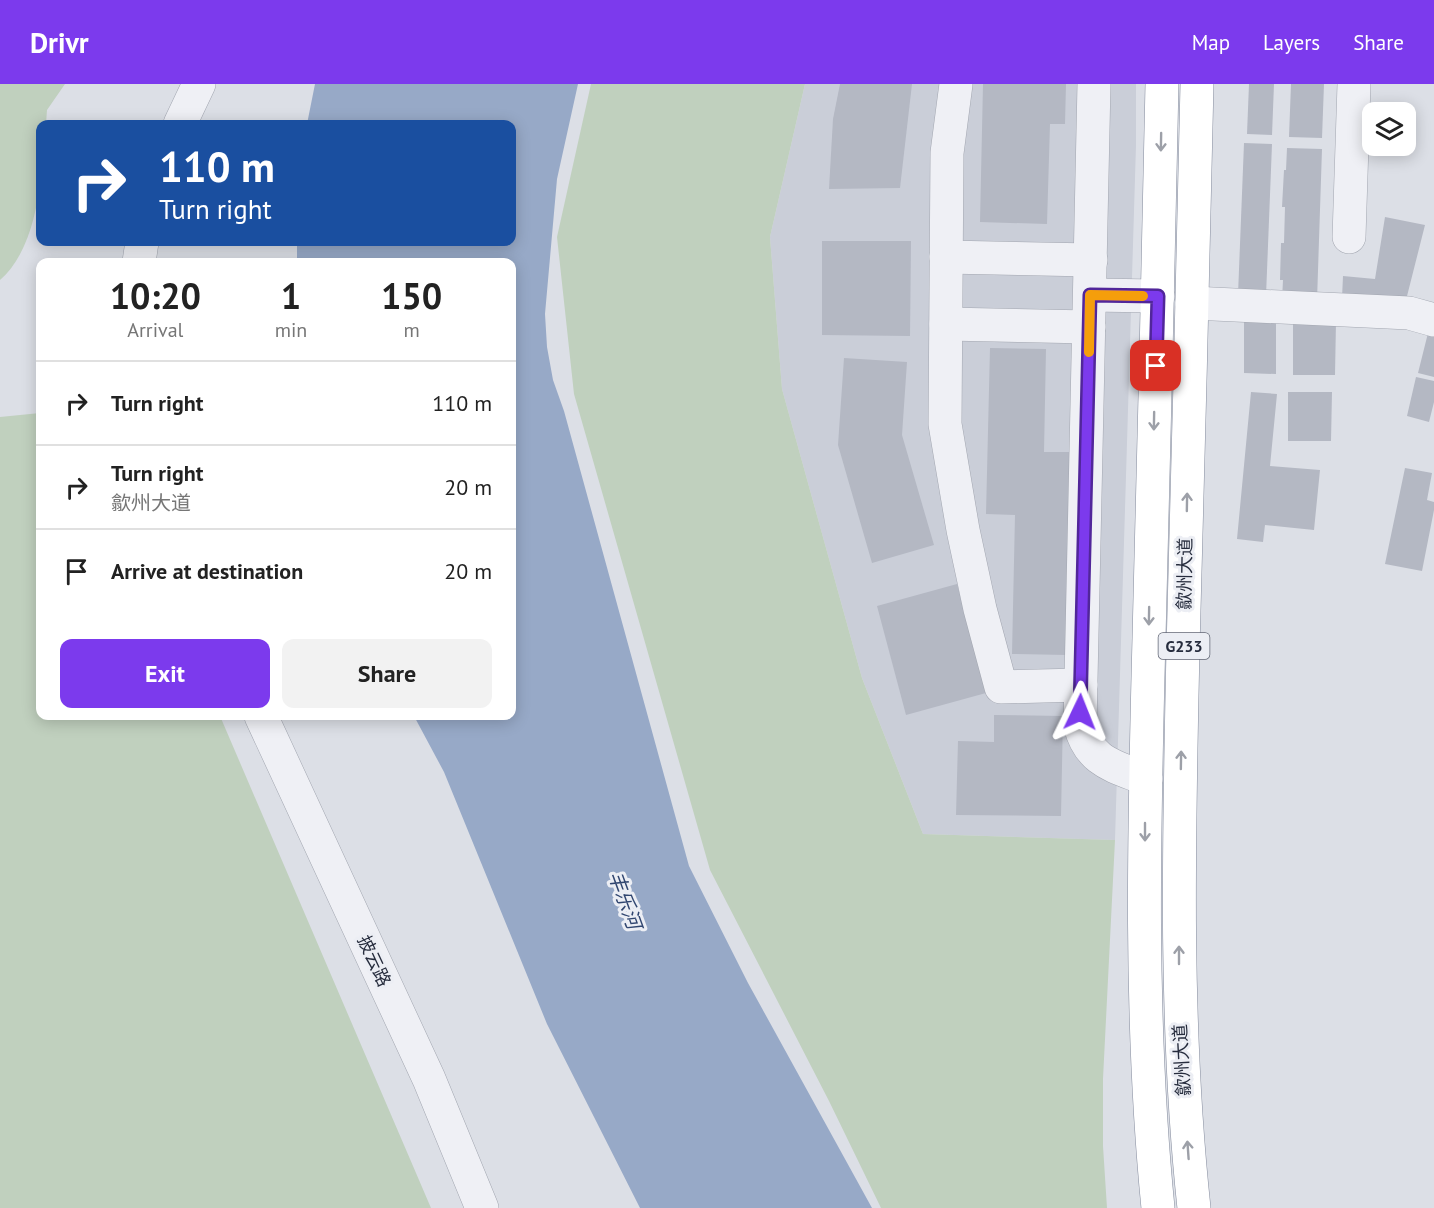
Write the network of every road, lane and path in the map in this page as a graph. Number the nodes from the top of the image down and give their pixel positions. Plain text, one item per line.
1 (199, 84) edge
2 (956, 84) edge
3 (1094, 84) edge
4 (1162, 84) edge
5 (1197, 84) edge
6 (1354, 84) edge
7 (182, 120) edge
8 (1349, 237) dead end
9 (946, 257) junction
10 (1090, 260) junction
11 (1090, 295) junction
12 (1158, 296) junction
13 (1192, 303) junction
14 (1434, 320) edge
15 (946, 324) junction
16 (1089, 327) junction
17 (1081, 685) junction
18 (263, 720) edge
19 (1146, 780) junction
20 (482, 1208) edge
21 (1158, 1208) edge
22 (1194, 1208) edge

1 - 7 street
2 - 9 street
3 - 10 street
4 -> 12 highway, 歙州大道 / G233
5 - 13 highway, 歙州大道 / G233
6 - 8 street
9 - 10 street
9 - 15 street
10 - 11 street
11 - 12 street
11 - 16 street
12 -> 19 highway, 歙州大道 / G233
13 - 14 street
22 -> 13 highway, 歙州大道 / G233
15 - 16 street
15 - 17 street
16 - 17 street
17 - 19 street
18 - 20 street, 披云路
19 -> 21 highway, 歙州大道 / G233

